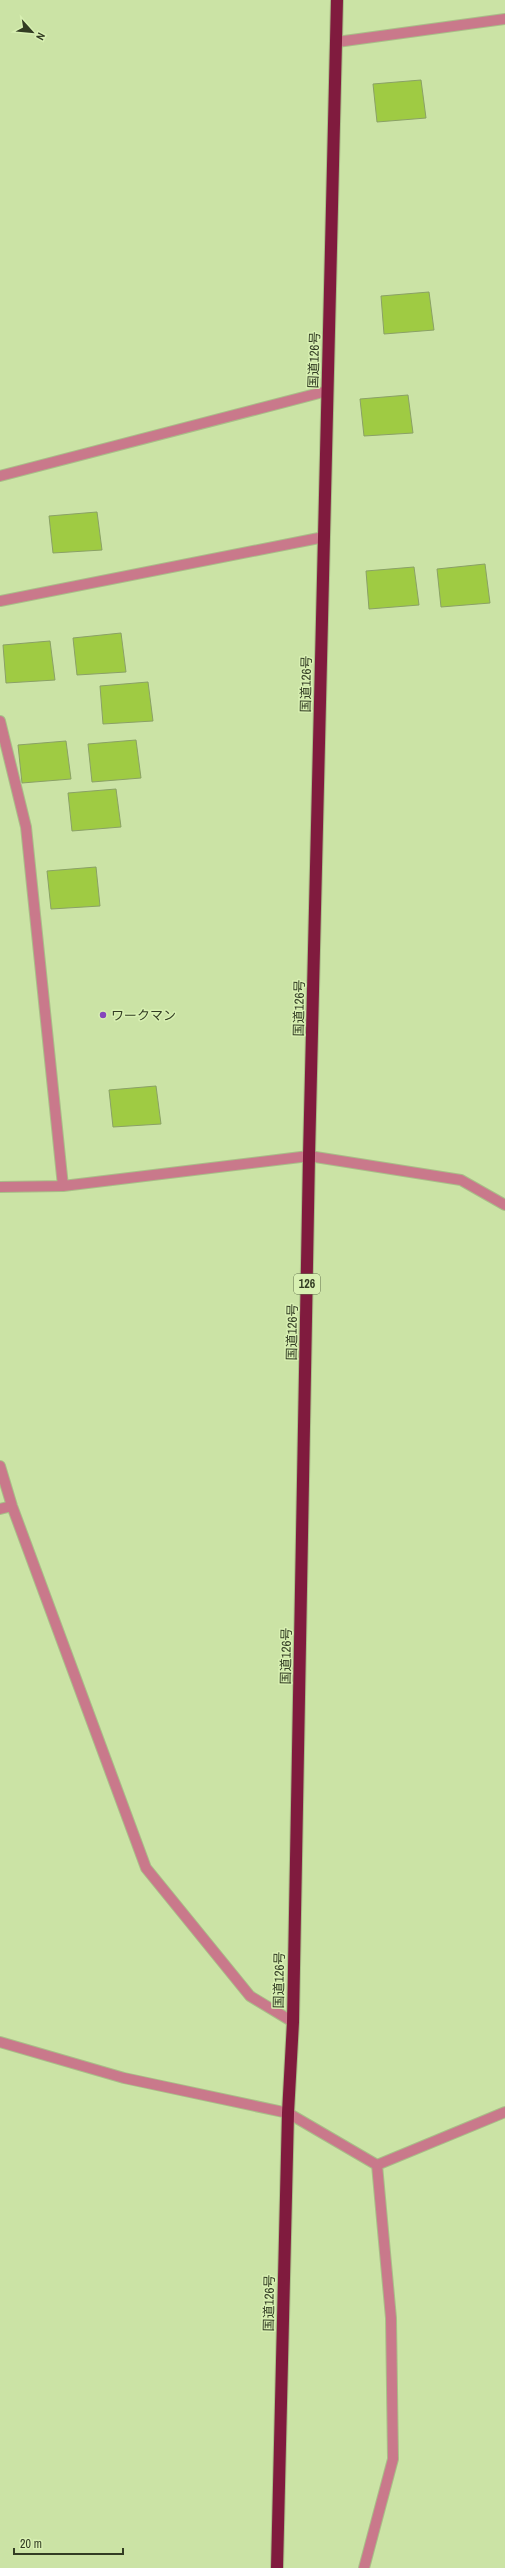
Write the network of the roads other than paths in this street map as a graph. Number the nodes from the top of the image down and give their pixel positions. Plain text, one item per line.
1 (337, 0) edge
2 (505, 19) edge
3 (337, 42) junction
4 (327, 391) junction
5 (0, 476) edge
6 (324, 537) junction
7 (0, 601) edge
8 (0, 721) edge
9 (309, 1156) junction
10 (63, 1186) junction
11 (0, 1187) edge
12 (505, 1205) edge
13 (0, 1466) edge
14 (12, 1506) junction
15 (0, 1509) edge
16 (292, 2022) junction
17 (0, 2042) edge
18 (505, 2112) edge
19 (288, 2114) junction
20 (377, 2165) junction
21 (277, 2568) edge
22 (364, 2568) edge

1 - 3 highway, 国道126号 / 126
2 - 3 street
3 - 4 highway, 国道126号 / 126
4 - 5 street
4 - 6 highway, 国道126号 / 126
6 - 7 street
6 - 9 highway, 国道126号 / 126
8 - 10 street
9 - 10 street
9 - 12 street
9 - 16 highway, 国道126号 / 126
10 - 11 street
13 - 14 street
14 - 15 street
14 - 16 street
16 - 19 highway, 国道126号 / 126
17 - 19 street
18 - 20 street
19 - 20 street
19 - 21 highway, 国道126号 / 126
20 - 22 street

